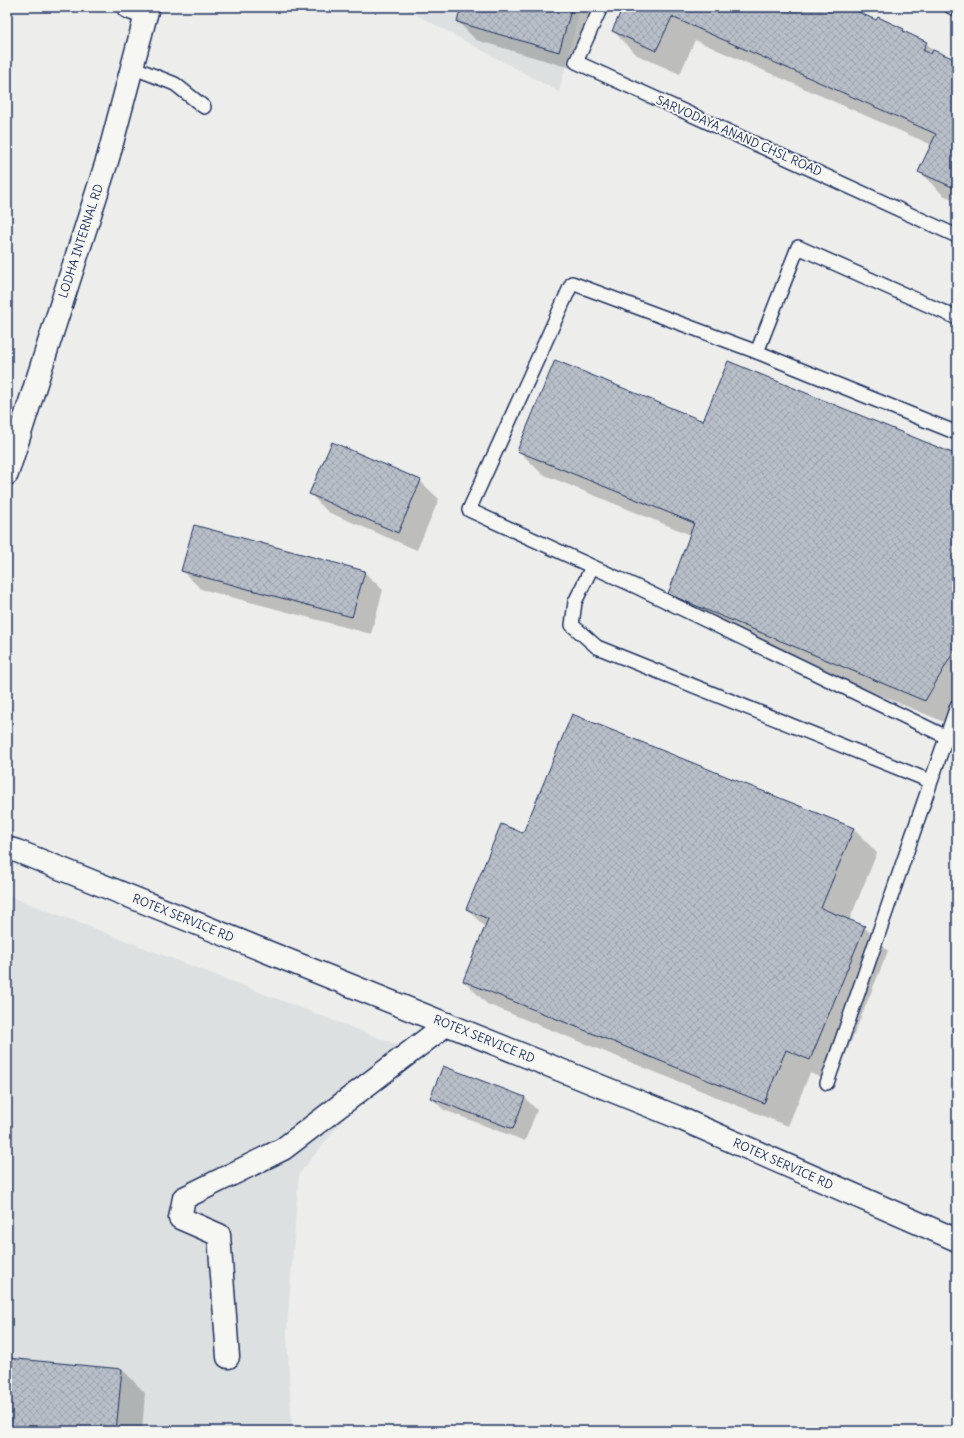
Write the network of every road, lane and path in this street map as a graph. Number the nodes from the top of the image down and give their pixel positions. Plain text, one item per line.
1 (601, 7) edge
2 (951, 7) edge
3 (141, 9) edge
4 (957, 9) edge
5 (132, 67) junction
6 (204, 107) dead end
7 (957, 236) edge
8 (957, 318) edge
9 (757, 352) junction
10 (957, 433) edge
11 (7, 474) edge
12 (592, 567) junction
13 (957, 706) edge
14 (951, 739) edge
15 (930, 781) junction
16 (7, 848) edge
17 (447, 1024) junction
18 (827, 1083) dead end
19 (957, 1240) edge
20 (228, 1357) dead end

1 - 7 lane, SARVODAYA ANAND CHSL ROAD
2 - 4 lane
3 - 5 street, LODHA INTERNAL RD
5 - 6 lane
5 - 11 street, LODHA INTERNAL RD
8 - 9 lane
9 - 10 lane
9 - 12 lane
12 - 14 lane
12 - 15 lane
13 - 14 lane
14 - 15 lane
15 - 18 lane
16 - 17 street, ROTEX SERVICE RD
17 - 19 street, ROTEX SERVICE RD
17 - 20 street

